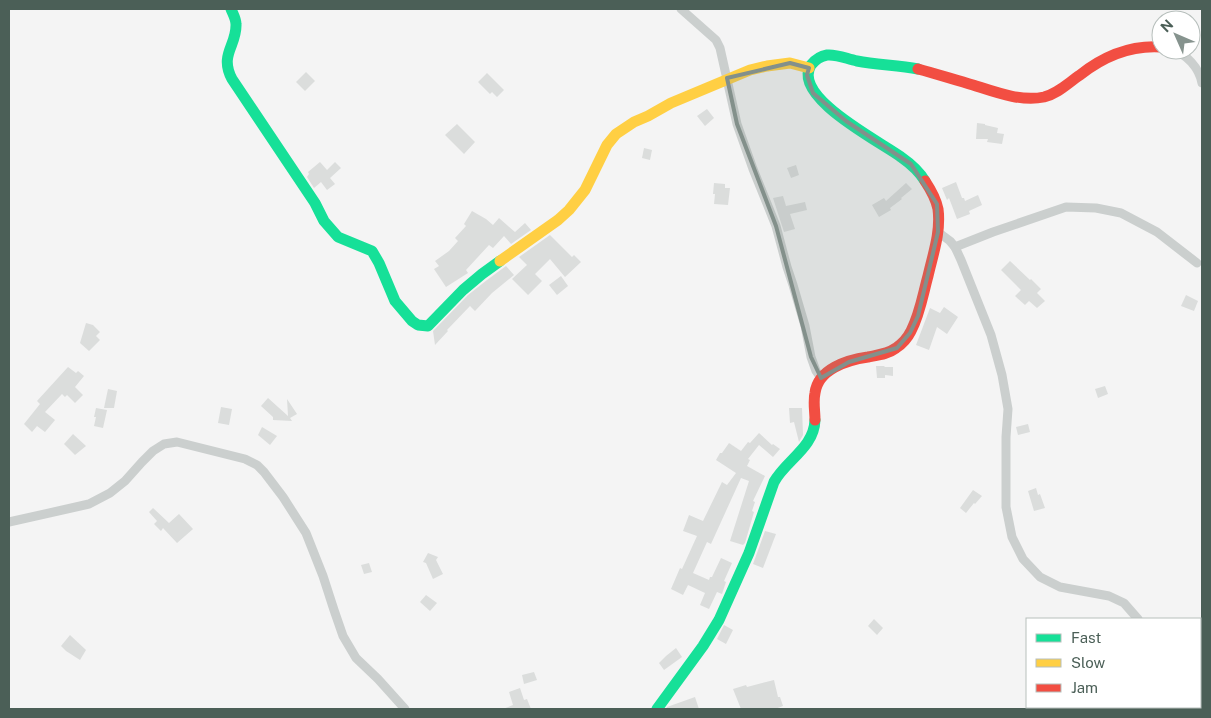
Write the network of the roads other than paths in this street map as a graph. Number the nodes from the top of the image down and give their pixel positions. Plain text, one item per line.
1 (231, 9) edge
2 (681, 9) edge
3 (1151, 46) edge
4 (1189, 60) edge
5 (809, 68) junction
6 (727, 78) junction
7 (1202, 83) edge
8 (938, 232) junction
9 (955, 247) junction
10 (1197, 263) dead end
11 (821, 378) junction
12 (9, 522) edge
13 (1137, 618) edge
14 (405, 709) edge
15 (657, 709) edge

1 - 6 street
2 - 6 street
3 - 5 street
4 - 7 street
5 - 6 street
5 - 8 street
6 - 11 street
8 - 9 street
8 - 11 street
9 - 10 street
9 - 13 street
11 - 15 street
12 - 14 street

